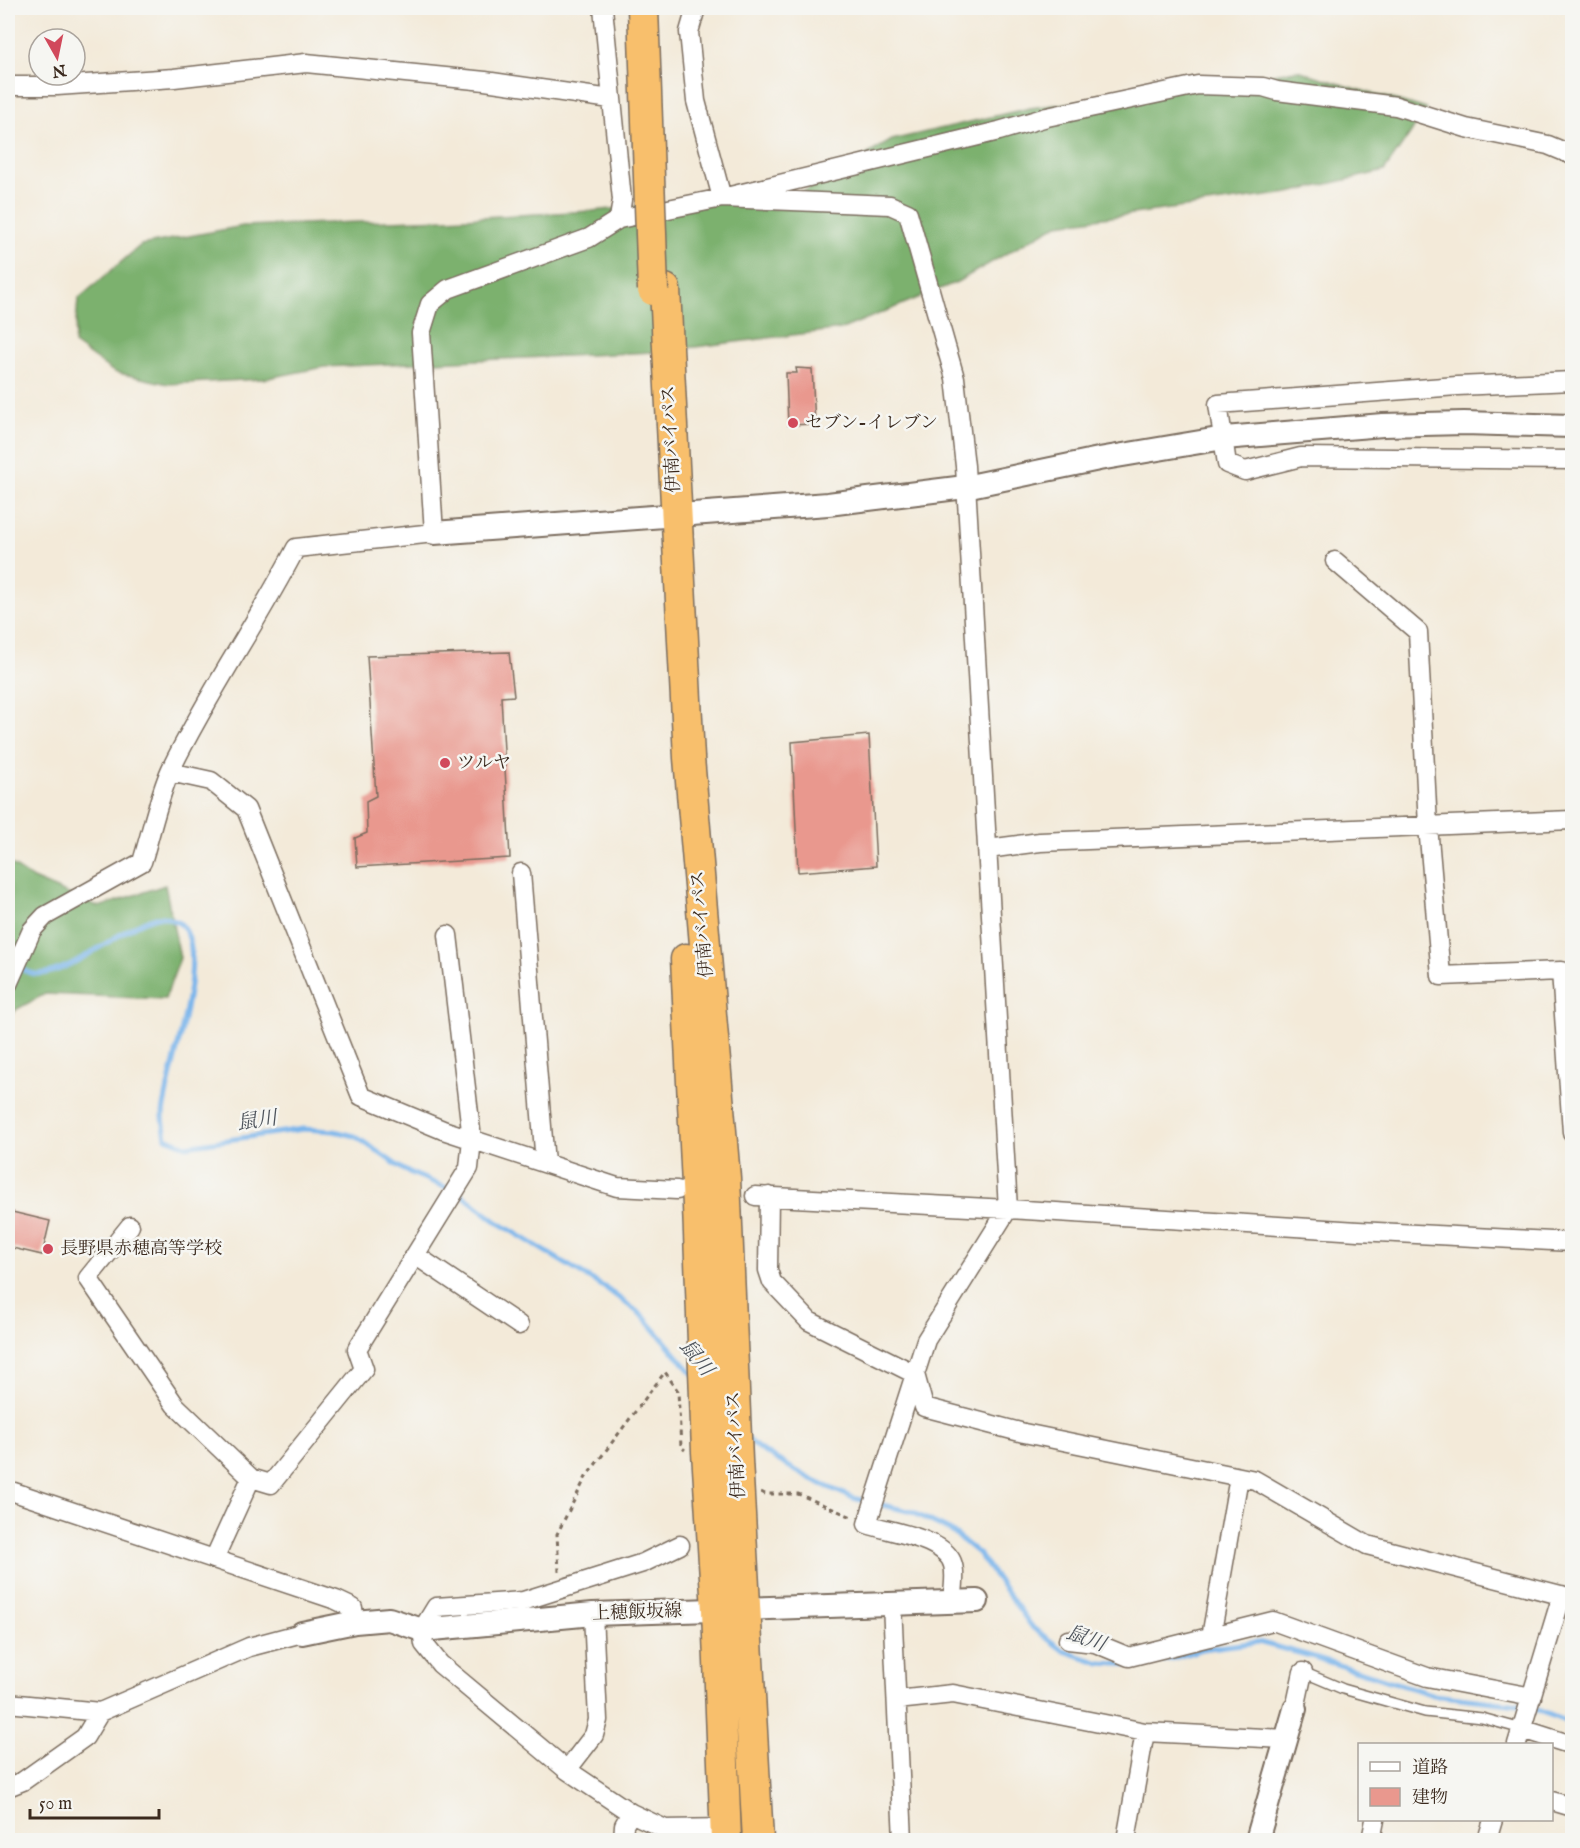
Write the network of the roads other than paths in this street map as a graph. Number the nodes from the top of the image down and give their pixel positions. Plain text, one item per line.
1 (603, 8) edge
2 (643, 8) edge
3 (652, 8) edge
4 (696, 8) edge
5 (8, 86) edge
6 (611, 99) junction
7 (1572, 155) edge
8 (722, 198) junction
9 (619, 219) junction
10 (659, 290) junction
11 (1572, 381) edge
12 (1572, 426) edge
13 (1224, 438) junction
14 (1572, 460) edge
15 (965, 487) junction
16 (669, 516) junction
17 (434, 533) junction
18 (1335, 561) dead end
19 (170, 772) junction
20 (1572, 820) edge
21 (1428, 826) junction
22 (988, 849) junction
23 (521, 873) dead end
24 (448, 935) dead end
25 (9, 981) edge
26 (1572, 1132) edge
27 (472, 1139) junction
28 (545, 1163) junction
29 (677, 1190) dead end
30 (1008, 1209) junction
31 (130, 1226) dead end
32 (1572, 1242) edge
33 (415, 1255) junction
34 (519, 1325) dead end
35 (718, 1337) junction
36 (915, 1374) junction
37 (1239, 1477) junction
38 (251, 1478) junction
39 (8, 1491) edge
40 (680, 1545) dead end
41 (214, 1559) junction
42 (1567, 1596) edge
43 (976, 1601) dead end
44 (952, 1603) junction
45 (892, 1604) junction
46 (732, 1609) junction
47 (593, 1614) junction
48 (355, 1622) junction
49 (422, 1630) junction
50 (302, 1633) joint
51 (1211, 1637) junction
52 (1068, 1640) dead end
53 (1303, 1672) joint
54 (1532, 1697) junction
55 (897, 1700) junction
56 (8, 1703) edge
57 (1294, 1709) joint
58 (100, 1712) junction
59 (1144, 1732) junction
60 (1521, 1732) edge
61 (1286, 1739) junction
62 (1572, 1744) edge
63 (567, 1770) junction
64 (8, 1787) edge
65 (1553, 1802) edge
66 (1572, 1807) edge
67 (631, 1813) junction
68 (1375, 1821) edge
69 (1493, 1821) edge
70 (726, 1834) edge
71 (623, 1840) edge
72 (758, 1840) edge
73 (903, 1840) edge
74 (1126, 1840) edge
75 (1257, 1840) edge
76 (1374, 1840) edge
77 (1487, 1840) edge

1 - 6 street
2 - 10 highway, 伊南バイパス, bridge
3 - 10 highway, 伊南バイパス
4 - 8 street
5 - 6 street
6 - 9 street
7 - 8 street
8 - 9 street
8 - 15 street
9 - 17 street
10 - 16 highway, 伊南バイパス
11 - 13 street
12 - 13 street
13 - 14 street
13 - 15 street
15 - 16 street
15 - 22 street
16 - 17 street
16 - 35 highway, 伊南バイパス
17 - 19 street
18 - 21 street
19 - 25 street
19 - 27 street
20 - 21 street
21 - 22 street
21 - 26 street
22 - 30 street
23 - 28 street
24 - 27 street
27 - 28 street
27 - 33 street
28 - 29 street
30 - 32 street
30 - 36 street
30 - 36 street
31 - 38 street
33 - 34 street
33 - 38 street
35 - 46 highway, 伊南バイパス
35 - 46 highway, 伊南バイパス
36 - 37 street
36 - 44 street
37 - 42 street
37 - 51 street
38 - 41 street
39 - 41 street
40 - 49 street
41 - 48 street
42 - 54 street
43 - 44 street, 上穂飯坂線
44 - 45 street, 上穂飯坂線
45 - 46 street, 上穂飯坂線
45 - 55 street
46 - 47 street, 上穂飯坂線
46 - 70 highway, 伊南バイパス
46 - 72 highway, 伊南バイパス
47 - 49 street, 上穂飯坂線
47 - 63 street
48 - 49 street, 上穂飯坂線
48 - 50 street, 上穂飯坂線
49 - 63 street
50 - 58 street
51 - 52 street
51 - 54 street
53 - 57 street
53 - 60 lane
54 - 60 street
55 - 59 street
55 - 73 street
56 - 58 street
57 - 61 street
58 - 64 street
59 - 61 street
59 - 74 street
60 - 62 street
61 - 75 street
63 - 67 street
65 - 66 street
67 - 70 street
67 - 71 street
68 - 76 street
69 - 77 street

